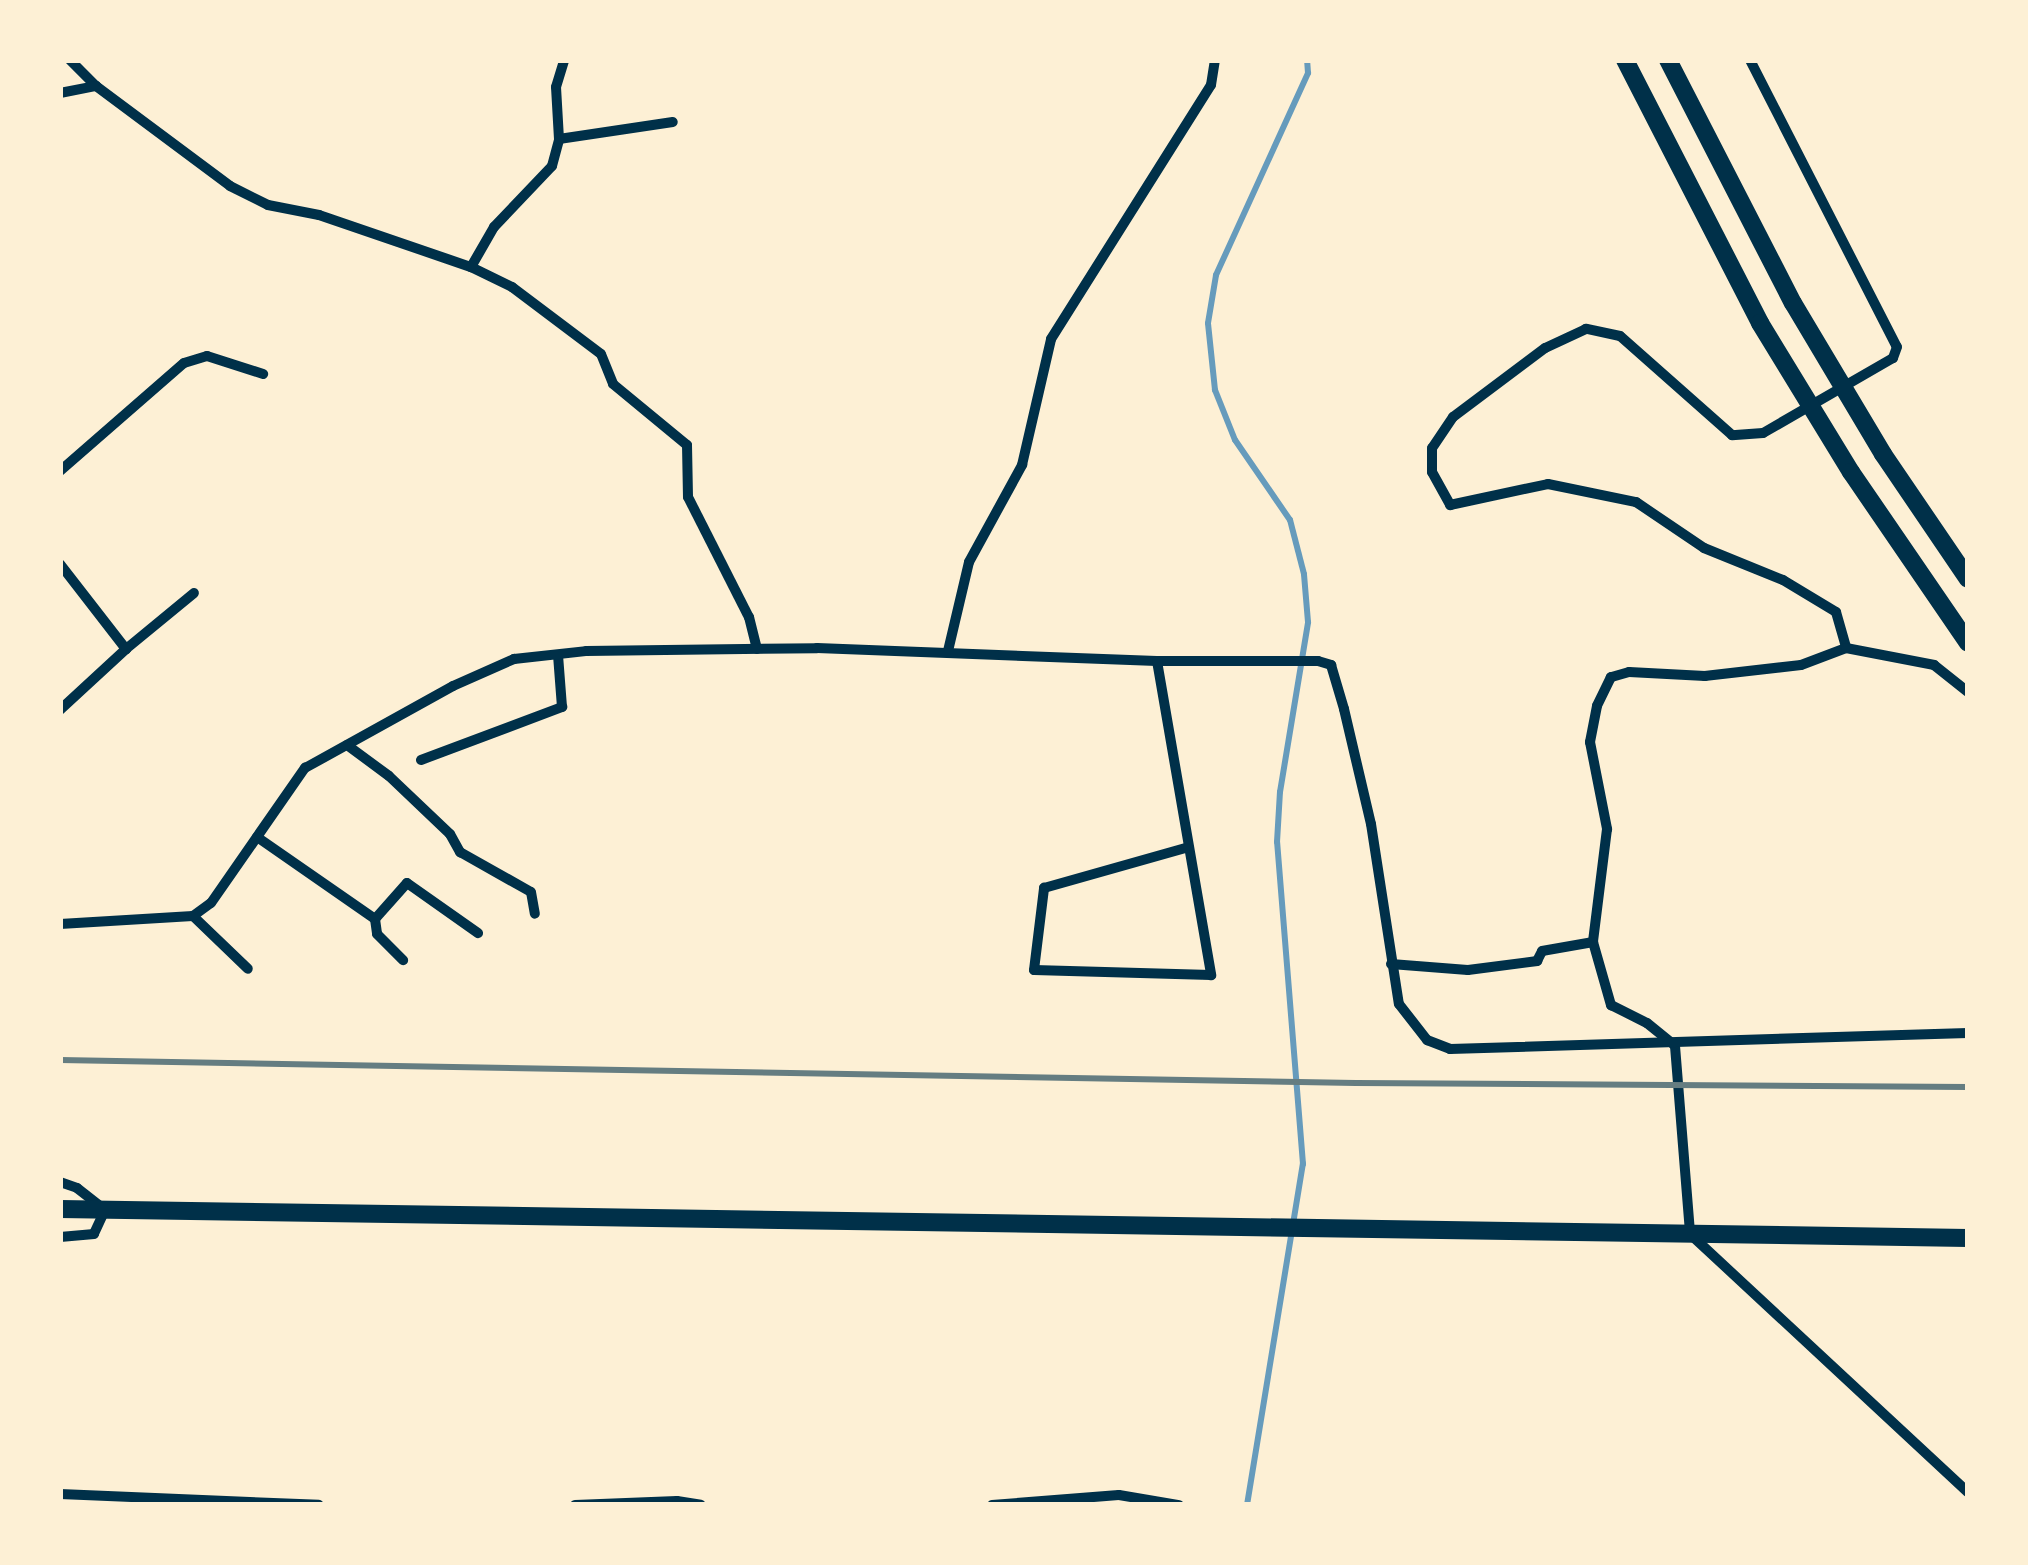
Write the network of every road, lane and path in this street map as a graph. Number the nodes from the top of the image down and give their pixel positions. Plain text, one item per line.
1 (70, 60) edge
2 (565, 60) edge
3 (1214, 60) edge
4 (1624, 60) edge
5 (1668, 60) edge
6 (1750, 60) edge
7 (95, 86) junction
8 (60, 93) edge
9 (674, 122) dead end
10 (560, 139) junction
11 (471, 267) junction
12 (263, 374) dead end
13 (60, 471) edge
14 (60, 564) edge
15 (1968, 578) edge
16 (194, 593) dead end
17 (1968, 643) edge
18 (1846, 648) junction
19 (126, 649) junction
20 (757, 649) junction
21 (948, 651) junction
22 (558, 655) junction
23 (1156, 661) junction
24 (1968, 692) edge
25 (60, 710) edge
26 (347, 745) junction
27 (422, 760) dead end
28 (257, 837) junction
29 (1185, 848) junction
30 (535, 914) dead end
31 (193, 916) junction
32 (375, 919) junction
33 (60, 924) edge
34 (478, 933) dead end
35 (1593, 942) junction
36 (403, 960) dead end
37 (1391, 964) junction
38 (248, 969) dead end
39 (1968, 1033) edge
40 (1675, 1046) junction
41 (60, 1183) edge
42 (60, 1209) edge
43 (105, 1210) junction
44 (1690, 1234) junction
45 (60, 1237) edge
46 (1968, 1238) edge
47 (1968, 1492) edge
48 (60, 1494) edge
49 (319, 1505) edge
50 (574, 1505) edge
51 (700, 1505) edge
52 (992, 1505) edge
53 (1179, 1505) edge

1 - 7 street
2 - 10 street
3 - 21 street
4 - 17 highway
5 - 15 highway
6 - 18 street
7 - 8 street
7 - 11 street
9 - 10 street
10 - 11 street
11 - 20 street
12 - 13 street
14 - 19 street
16 - 19 street
18 - 24 street
18 - 35 street
19 - 25 street
20 - 21 street
20 - 22 street
21 - 23 street
22 - 26 street
22 - 27 street
23 - 29 street
23 - 37 street
26 - 28 street
26 - 30 street
28 - 31 street
28 - 32 street
29 - 29 street
31 - 33 street
31 - 38 street
32 - 34 street
32 - 36 street
35 - 37 street
35 - 40 street
37 - 40 street
39 - 40 street
40 - 44 street
41 - 43 street
42 - 43 highway
43 - 44 highway
43 - 45 street
44 - 46 highway
44 - 47 street
48 - 49 street
50 - 51 street
52 - 53 street

